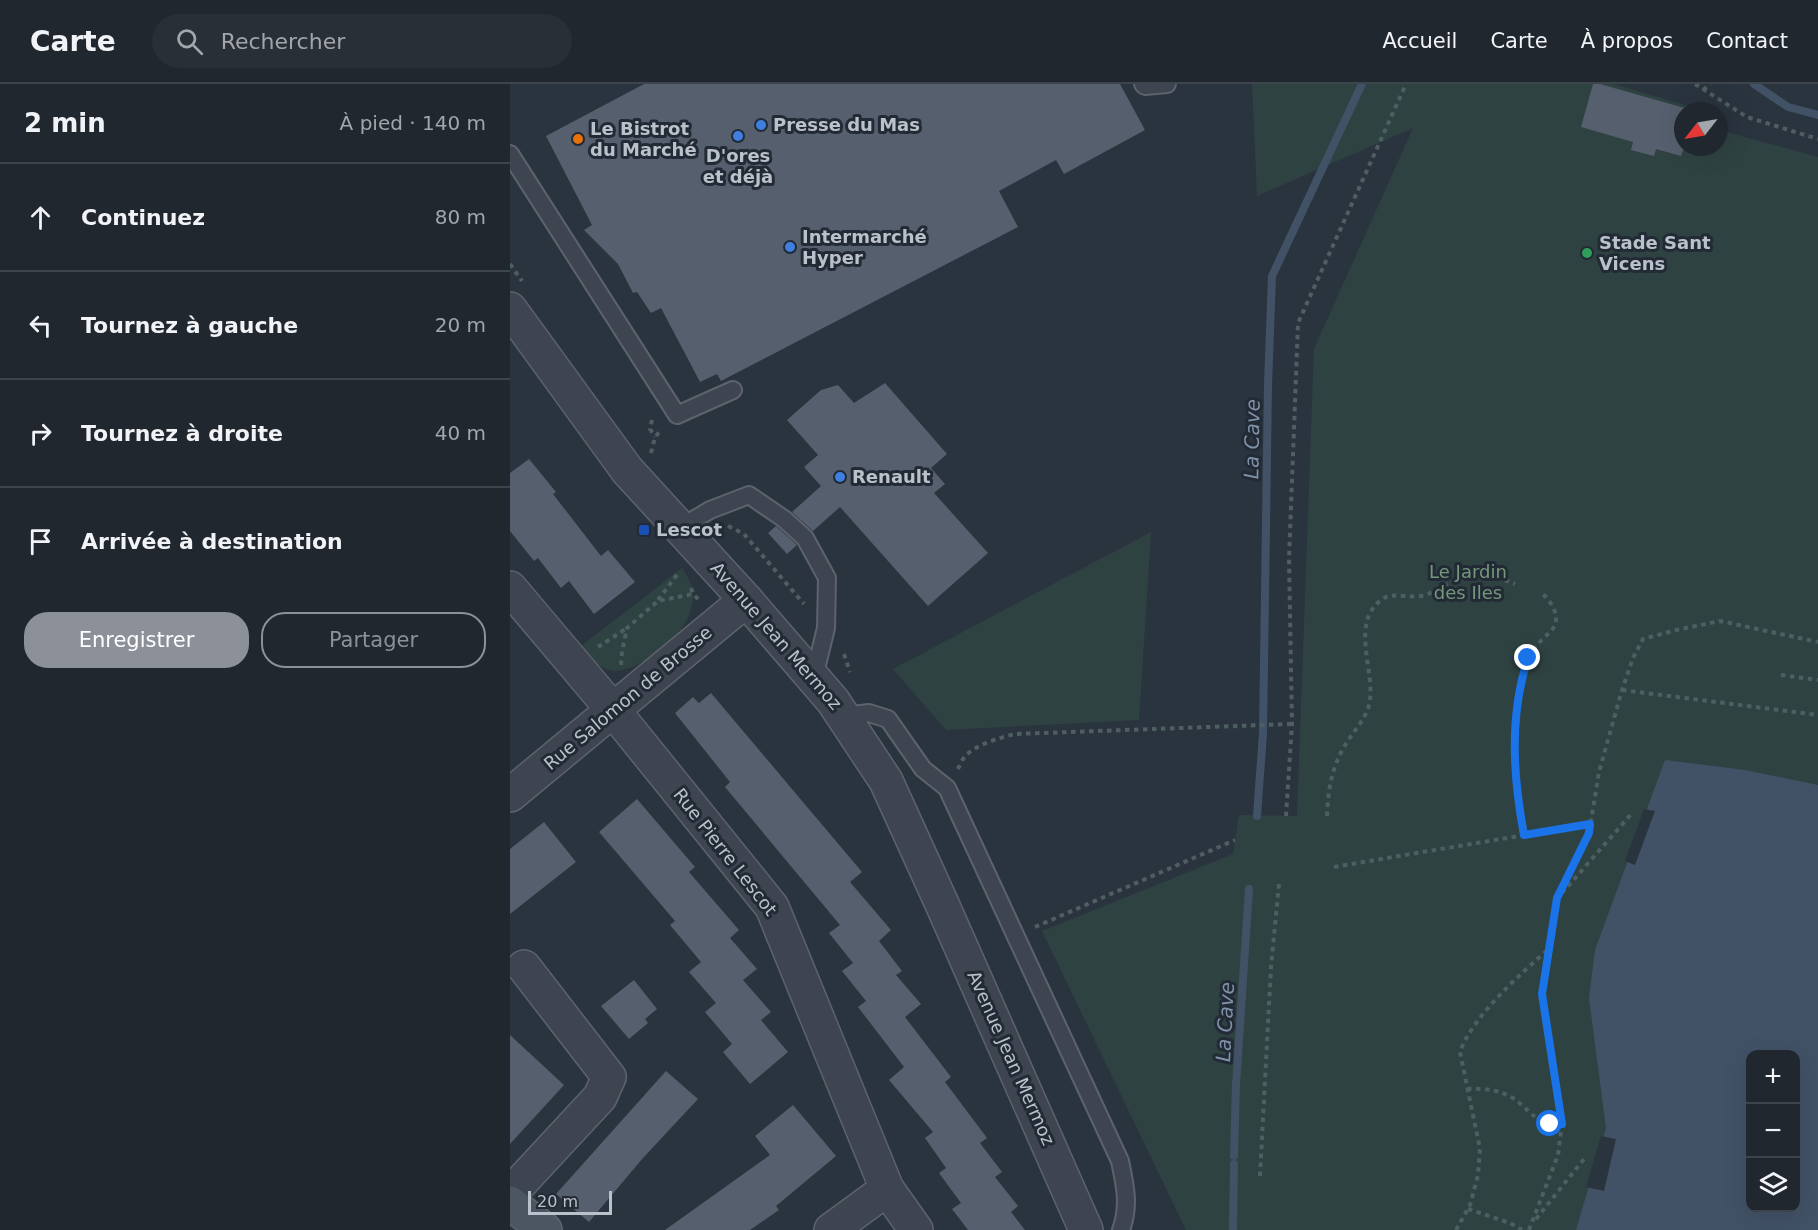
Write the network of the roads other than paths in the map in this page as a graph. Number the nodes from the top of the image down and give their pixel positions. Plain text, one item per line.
1 (1143, 84) edge
2 (1167, 84) edge
3 (510, 154) edge
4 (510, 309) edge
5 (733, 390) dead end
6 (680, 528) junction
7 (510, 588) edge
8 (746, 600) junction
9 (814, 677) junction
10 (613, 710) junction
11 (845, 716) junction
12 (510, 795) edge
13 (524, 967) dead end
14 (887, 1189) junction
15 (510, 1194) edge
16 (510, 1203) edge
17 (545, 1230) edge
18 (831, 1230) edge
19 (916, 1230) edge
20 (1086, 1230) edge
21 (1121, 1230) edge

1 - 2 lane
3 - 5 lane
4 - 6 street, Avenue Jean Mermoz
6 - 8 street, Avenue Jean Mermoz
6 - 9 lane
7 - 10 street, Rue Pierre Lescot
8 - 9 street, Avenue Jean Mermoz
8 - 10 street, Rue Salomon de Brosse
9 - 11 street, Avenue Jean Mermoz
10 - 12 street, Rue Salomon de Brosse
10 - 14 street, Rue Pierre Lescot
11 - 20 street, Avenue Jean Mermoz
11 - 21 lane
13 - 15 street
14 - 18 street
14 - 19 street, Rue Pierre Lescot
16 - 17 main road

